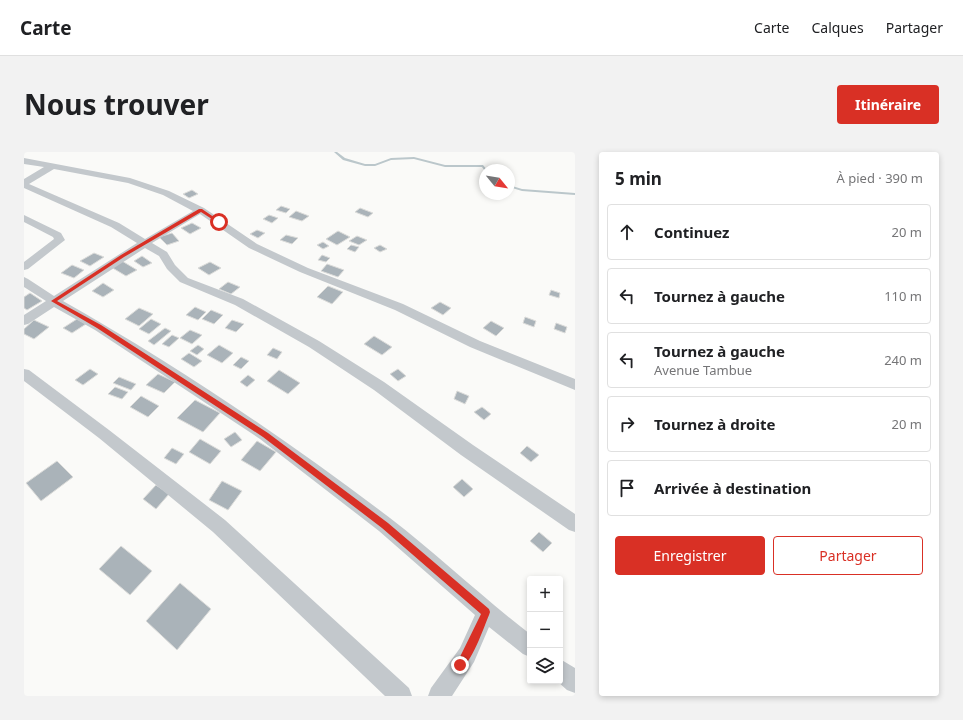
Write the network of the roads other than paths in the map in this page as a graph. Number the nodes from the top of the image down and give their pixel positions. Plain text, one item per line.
1 (24, 161) edge
2 (51, 166) junction
3 (24, 184) edge
4 (201, 210) junction
5 (24, 218) edge
6 (145, 243) junction
7 (24, 267) edge
8 (24, 281) edge
9 (53, 301) junction
10 (24, 321) edge
11 (24, 374) edge
12 (575, 385) edge
13 (575, 524) edge
14 (486, 612) junction
15 (527, 644) edge
16 (563, 672) edge
17 (575, 682) edge
18 (401, 696) edge
19 (439, 696) edge

1 - 2 street
2 - 3 street
2 - 4 street
3 - 6 street
4 - 6 street
4 - 12 street
5 - 7 street
6 - 9 street
6 - 13 street
8 - 9 street
9 - 10 street
9 - 14 street
11 - 18 street
14 - 15 street
14 - 19 street
16 - 17 street

